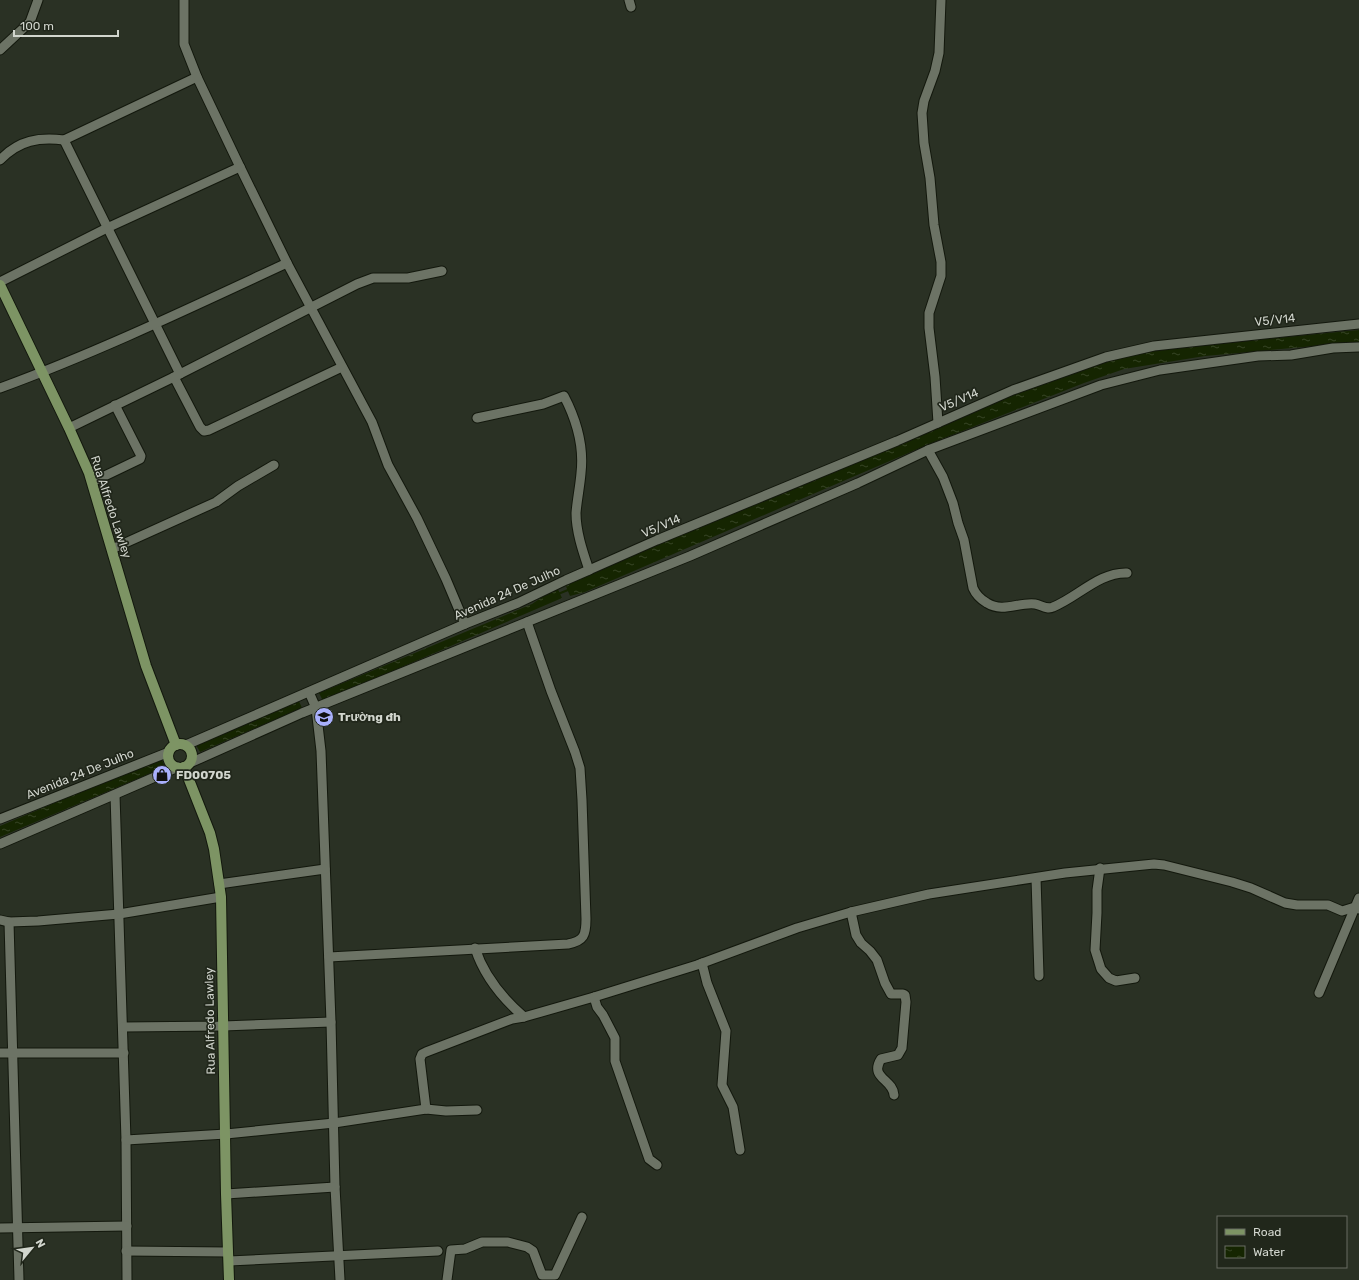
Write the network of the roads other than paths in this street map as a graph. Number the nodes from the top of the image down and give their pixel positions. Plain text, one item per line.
1 (38, 0) edge
2 (184, 0) edge
3 (941, 0) edge
4 (0, 50) edge
5 (197, 77) junction
6 (64, 140) junction
7 (0, 160) edge
8 (240, 167) junction
9 (107, 228) junction
10 (287, 263) junction
11 (442, 271) dead end
12 (0, 284) edge
13 (311, 308) junction
14 (155, 324) junction
15 (1359, 324) edge
16 (1359, 347) edge
17 (342, 367) junction
18 (42, 373) junction
19 (177, 375) junction
20 (0, 388) edge
21 (115, 405) junction
22 (477, 418) dead end
23 (938, 422) junction
24 (69, 428) junction
25 (928, 450) junction
26 (274, 465) dead end
27 (92, 482) junction
28 (112, 549) junction
29 (589, 570) junction
30 (1127, 574) dead end
31 (527, 622) junction
32 (466, 624) junction
33 (309, 692) junction
34 (316, 708) junction
35 (177, 747) junction
36 (184, 766) junction
37 (115, 795) junction
38 (0, 819) edge
39 (0, 844) edge
40 (1100, 868) junction
41 (325, 869) junction
42 (1036, 878) junction
43 (219, 884) junction
44 (221, 897) junction
45 (1358, 905) edge
46 (851, 912) junction
47 (119, 914) junction
48 (5, 921) edge
49 (475, 948) junction
50 (329, 956) junction
51 (702, 963) junction
52 (1039, 976) dead end
53 (1135, 978) dead end
54 (1319, 993) dead end
55 (594, 997) junction
56 (524, 1017) junction
57 (331, 1022) junction
58 (223, 1026) junction
59 (123, 1027) junction
60 (13, 1052) junction
61 (0, 1053) edge
62 (124, 1053) junction
63 (894, 1095) dead end
64 (426, 1109) junction
65 (477, 1110) dead end
66 (334, 1123) junction
67 (226, 1134) junction
68 (126, 1140) junction
69 (740, 1150) dead end
70 (657, 1165) dead end
71 (335, 1187) junction
72 (226, 1194) junction
73 (582, 1216) dead end
74 (127, 1226) junction
75 (0, 1228) edge
76 (18, 1228) junction
77 (126, 1251) junction
78 (438, 1251) dead end
79 (229, 1256) junction
80 (338, 1256) junction
81 (19, 1280) edge
82 (127, 1280) edge
83 (229, 1280) edge
84 (340, 1280) edge
85 (447, 1280) edge

1 - 4 street
2 - 5 street
3 - 23 street
5 - 6 street
5 - 8 street
6 - 7 street
6 - 9 street
8 - 9 street
8 - 10 street
9 - 12 street
9 - 14 street
10 - 13 street
10 - 14 street
11 - 13 street
12 - 18 main road, Rua Alfredo Lawley
13 - 17 street
13 - 19 street
14 - 18 street
14 - 19 street
15 - 23 street, V5/V14
16 - 25 street
17 - 19 street
17 - 32 street
18 - 20 street
18 - 24 main road, Rua Alfredo Lawley
19 - 21 street
21 - 24 street
21 - 27 street
22 - 29 street
23 - 29 street, V5/V14
24 - 27 main road, Rua Alfredo Lawley
25 - 30 street
25 - 31 street
26 - 28 street
27 - 28 main road, Rua Alfredo Lawley
28 - 35 main road, Rua Alfredo Lawley
29 - 32 street, Avenida 24 De Julho
31 - 34 street
31 - 49 street
32 - 33 street, Avenida 24 De Julho
33 - 34 street
33 - 35 street, Avenida 24 De Julho
34 - 36 street
34 - 41 street
35 - 36 main road
35 - 36 main road
35 - 38 street, Avenida 24 De Julho
36 - 37 street
36 - 43 main road, Rua Alfredo Lawley
37 - 39 street
37 - 47 street
40 - 42 street
40 - 45 street
40 - 53 street
41 - 43 street
41 - 50 street
42 - 46 street
42 - 52 street
43 - 44 main road, Rua Alfredo Lawley
44 - 47 street
44 - 58 main road, Rua Alfredo Lawley
45 - 54 street
46 - 51 street
46 - 63 street
47 - 48 street
47 - 59 street
48 - 60 street
49 - 50 street
49 - 56 street
50 - 57 street
51 - 55 street
51 - 69 street
55 - 56 street
55 - 70 street
56 - 64 street
57 - 58 street
57 - 66 street
58 - 59 street
58 - 67 main road, Rua Alfredo Lawley
59 - 62 street
60 - 61 street
60 - 62 street
60 - 76 street
62 - 68 street
64 - 65 street
64 - 66 street
66 - 67 street
66 - 71 street
67 - 68 street
67 - 72 main road, Rua Alfredo Lawley
68 - 74 street
71 - 72 street
71 - 80 street
72 - 79 main road, Rua Alfredo Lawley
73 - 85 street
74 - 76 street
74 - 77 street
75 - 76 street
76 - 81 street
77 - 79 street
77 - 82 street
78 - 80 street
79 - 80 street
79 - 83 main road, Rua Alfredo Lawley
80 - 84 street

